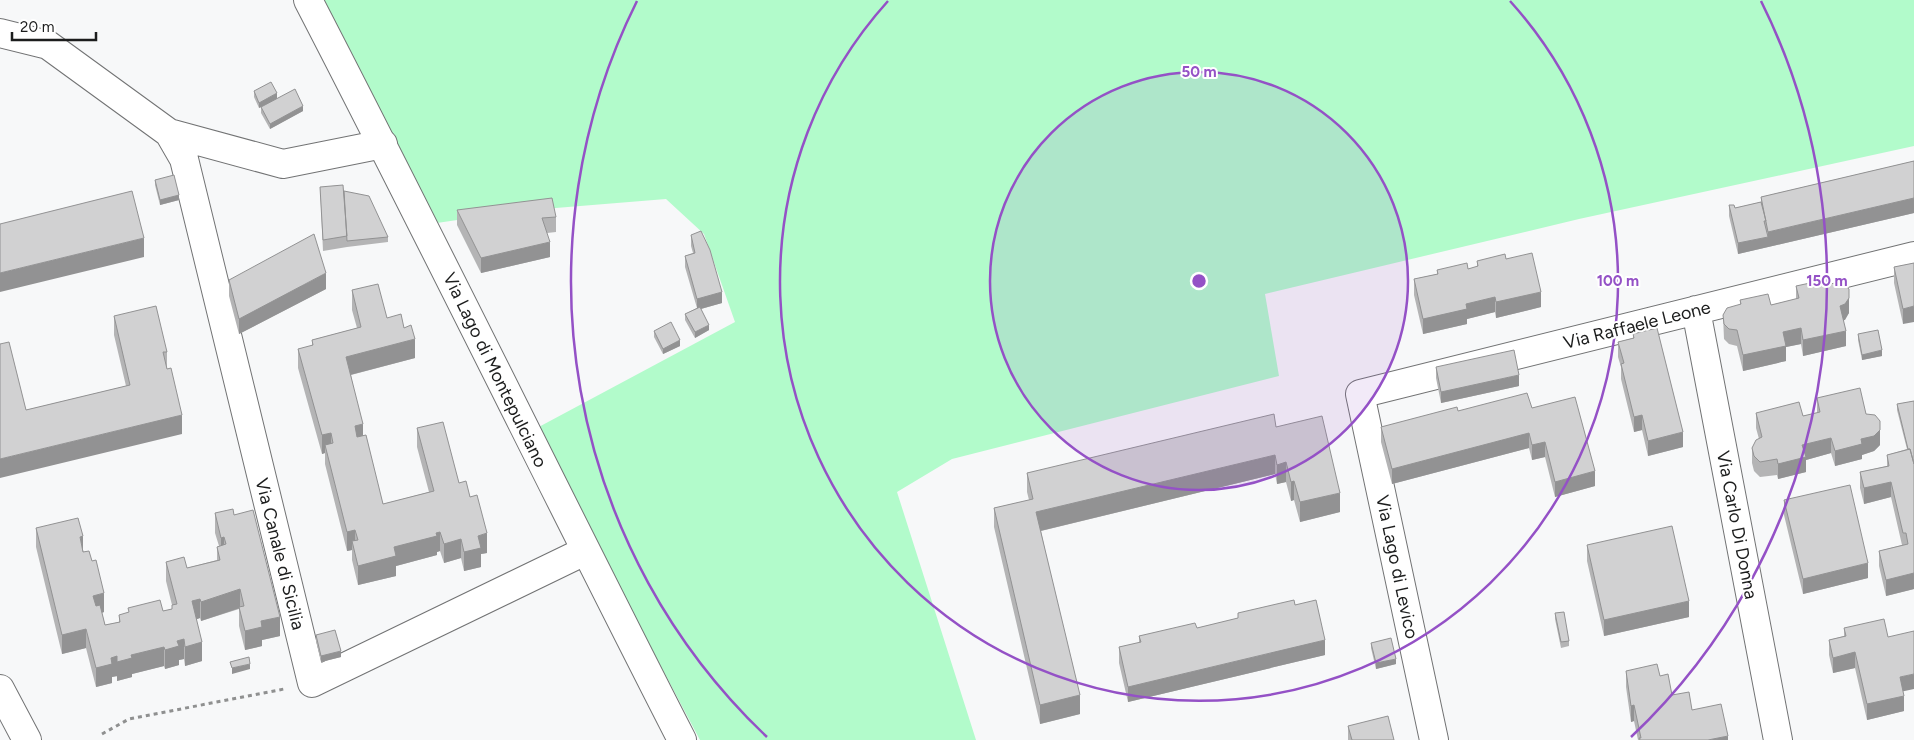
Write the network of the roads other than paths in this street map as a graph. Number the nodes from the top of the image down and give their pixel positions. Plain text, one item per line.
1 (308, 0) edge
2 (0, 33) edge
3 (169, 133) junction
4 (383, 144) junction
5 (1914, 256) edge
6 (1696, 310) junction
7 (1360, 394) joint
8 (585, 551) junction
9 (0, 689) edge
10 (26, 740) edge
11 (682, 740) edge
12 (1434, 740) edge
13 (1778, 740) edge

1 - 4 street, Via Lago di Montepulciano
2 - 3 street
3 - 4 street
3 - 8 street, Via Canale di Sicilia
4 - 8 street, Via Lago di Montepulciano
5 - 6 street, Via Raffaele Leone
6 - 7 street, Via Raffaele Leone
6 - 13 street, Via Carlo Di Donna
7 - 12 street, Via Lago di Levico
8 - 11 street, Via Lago di Montepulciano
9 - 10 street

